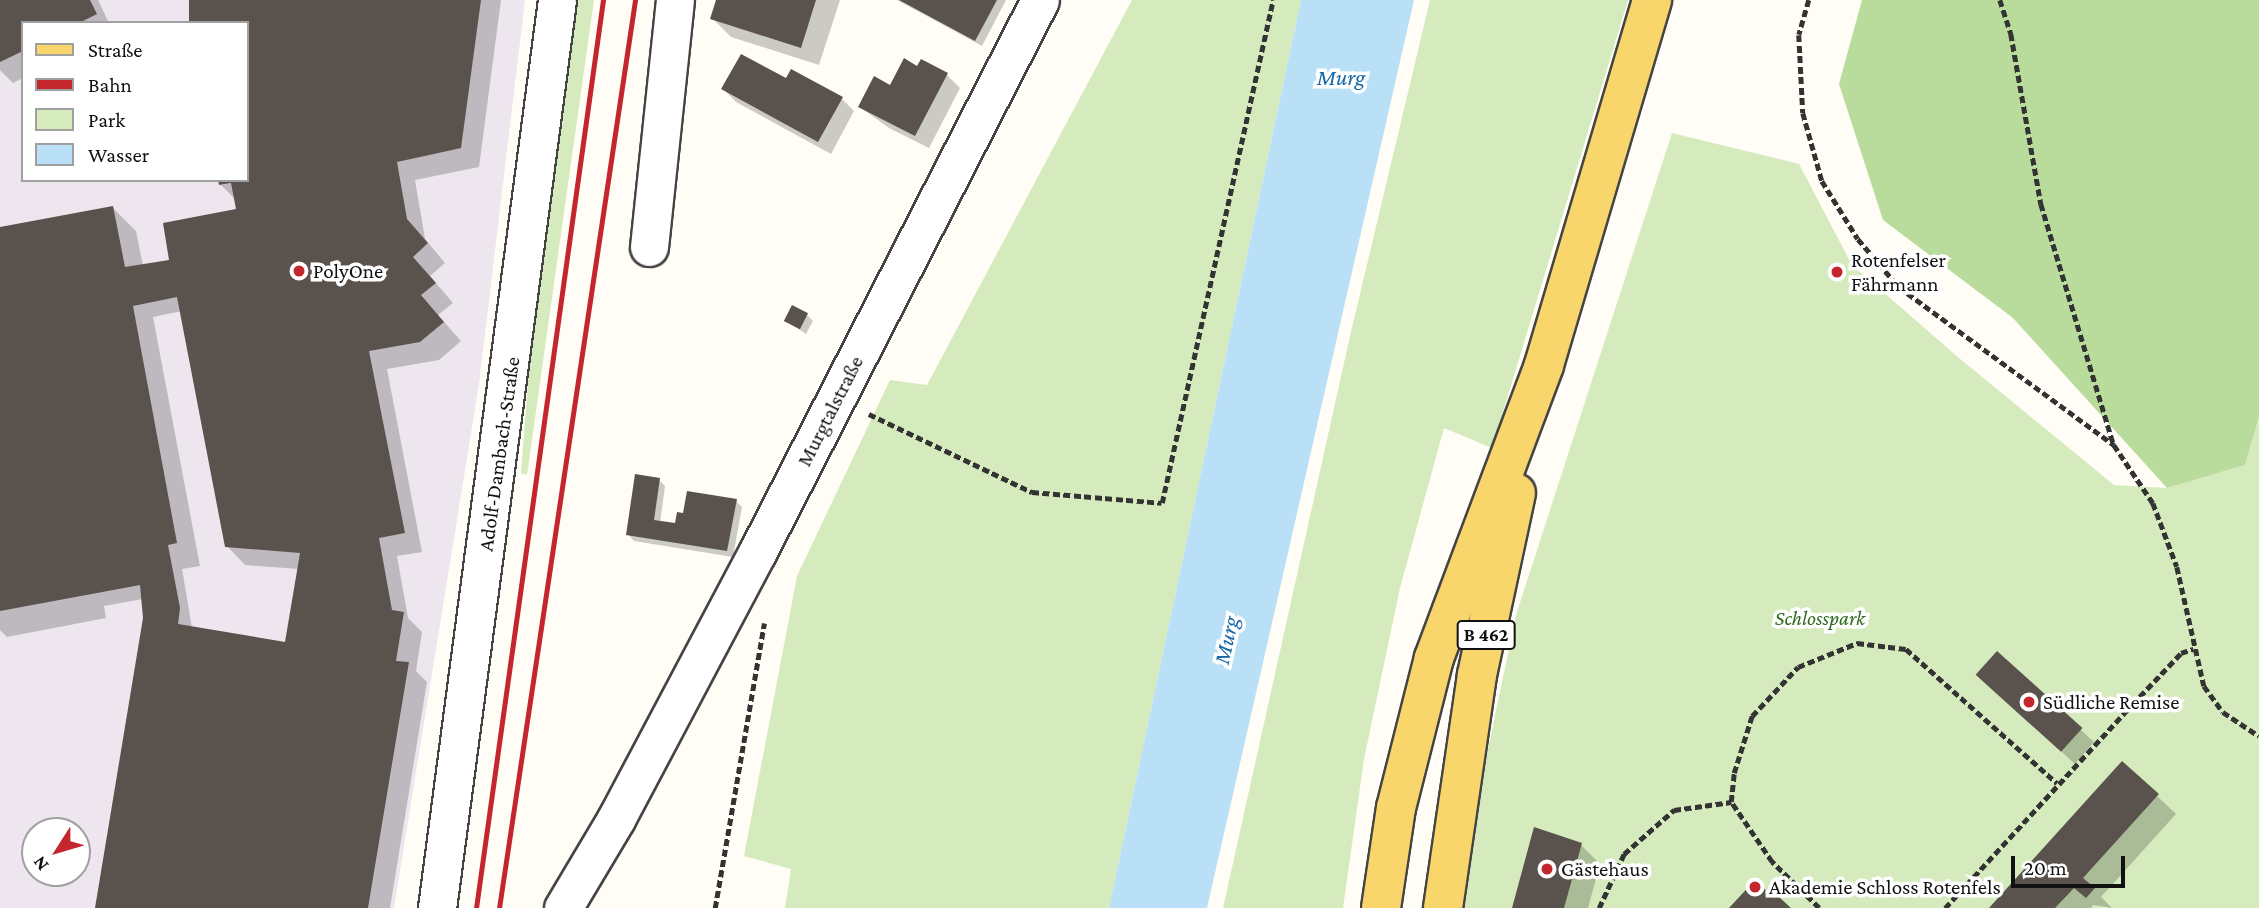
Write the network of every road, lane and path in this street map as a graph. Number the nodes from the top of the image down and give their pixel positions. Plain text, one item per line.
1 (557, 0) edge
2 (675, 0) edge
3 (1040, 0) edge
4 (1273, 0) edge
5 (1652, 0) edge
6 (1809, 0) edge
7 (2000, 0) edge
8 (649, 247) dead end
9 (1544, 365) junction
10 (898, 429) dead end
11 (2113, 445) junction
12 (763, 615) dead end
13 (2193, 649) junction
14 (2259, 736) edge
15 (2057, 783) junction
16 (1731, 802) junction
17 (616, 819) junction
18 (437, 908) edge
19 (563, 908) edge
20 (587, 908) edge
21 (715, 908) edge
22 (1381, 908) edge
23 (1443, 908) edge
24 (1599, 908) edge
25 (1819, 908) edge
26 (1945, 908) edge

1 - 18 street, Adolf-Dambach-Straße
2 - 8 street
3 - 17 street, Murgtalstraße
4 - 10 path
5 - 9 main road, B 462
6 - 11 path
7 - 11 path
9 - 22 main road, B 462
9 - 23 main road, B 462
11 - 13 path
12 - 21 path
13 - 14 path
13 - 15 path
15 - 16 path
15 - 26 path
16 - 24 path
16 - 25 path
17 - 19 street, Murgtalstraße
17 - 20 street, Murgtalstraße

